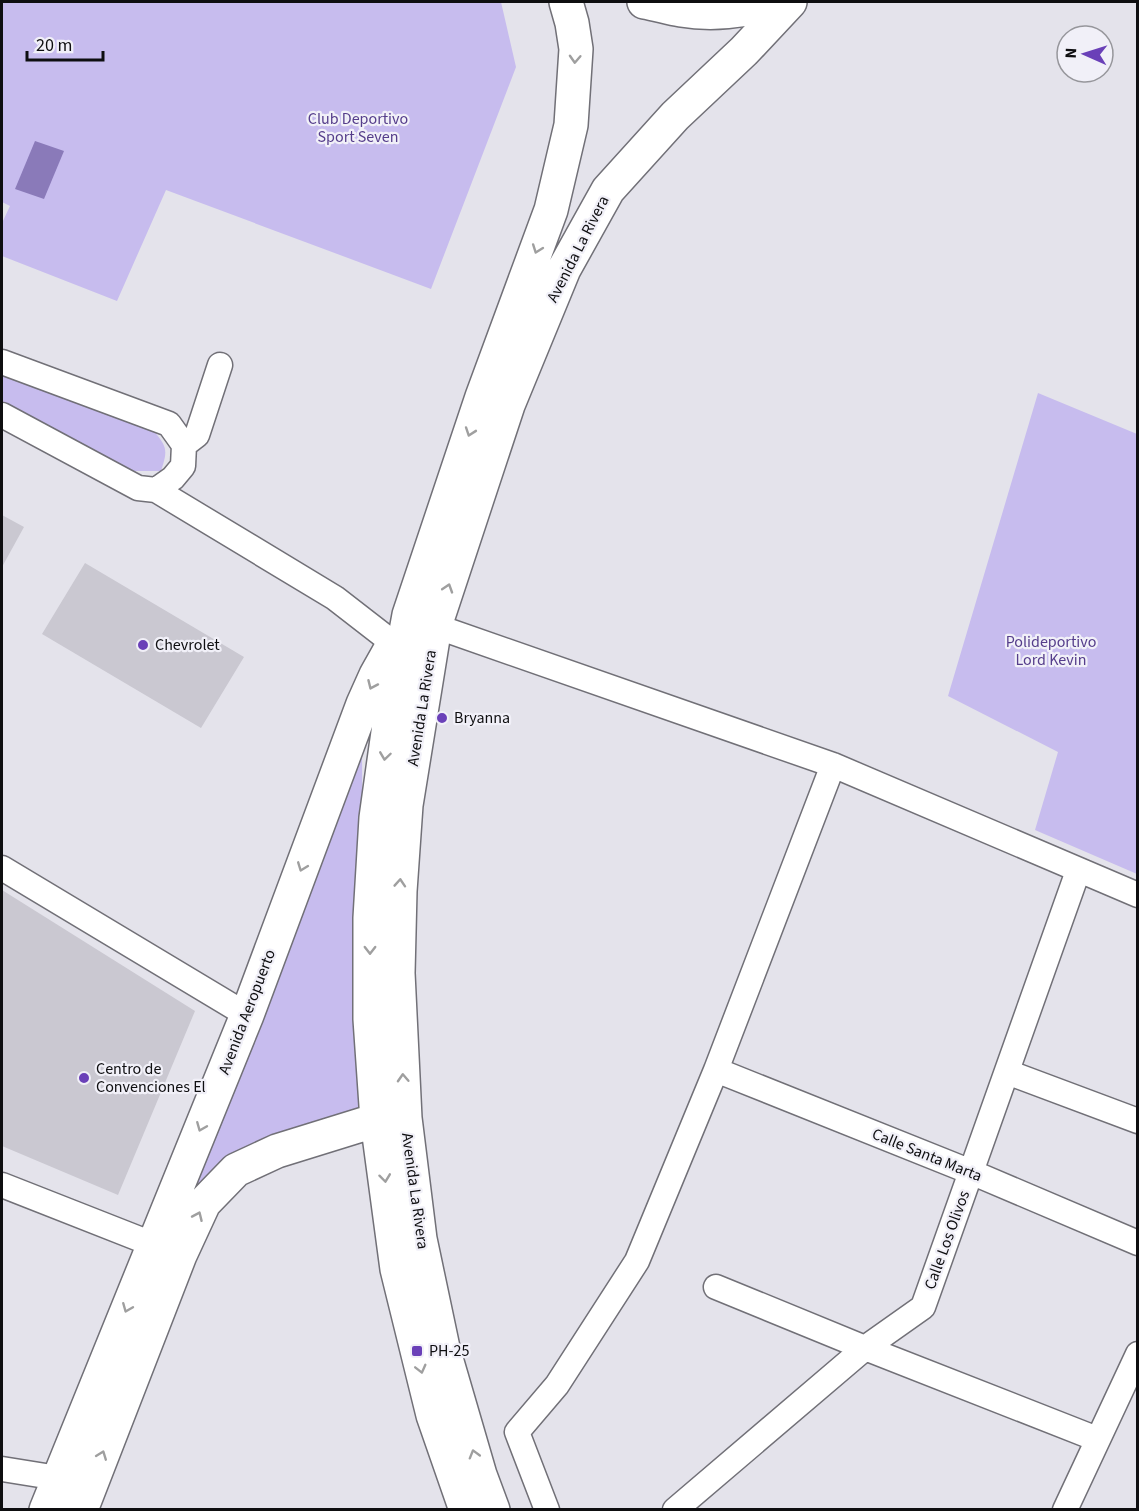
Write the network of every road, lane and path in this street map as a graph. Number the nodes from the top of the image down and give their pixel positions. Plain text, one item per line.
1 (566, 2) edge
2 (644, 2) edge
3 (773, 2) edge
4 (790, 2) edge
5 (2, 362) edge
6 (220, 365) dead end
7 (2, 415) edge
8 (184, 445) junction
9 (156, 490) junction
10 (422, 621) junction
11 (393, 644) junction
12 (833, 765) junction
13 (2, 868) edge
14 (1078, 871) junction
15 (1137, 895) edge
16 (247, 1015) junction
17 (716, 1070) junction
18 (1006, 1072) junction
19 (391, 1119) junction
20 (1137, 1121) edge
21 (971, 1172) junction
22 (2, 1185) edge
23 (1137, 1243) edge
24 (167, 1249) junction
25 (716, 1287) dead end
26 (865, 1348) junction
27 (1137, 1354) edge
28 (1097, 1439) junction
29 (2, 1469) edge
30 (58, 1478) junction
31 (46, 1509) edge
32 (81, 1509) edge
33 (466, 1509) edge
34 (493, 1509) edge
35 (547, 1509) edge
36 (675, 1509) edge
37 (1065, 1509) edge

1 -> 10 main road, Avenida La Rivera
2 - 3 main road
10 -> 4 main road, Avenida La Rivera
5 - 8 street
6 - 8 street
7 - 9 street
8 - 9 street
9 - 11 street
10 - 11 main road, Avenida Aeropuerto
10 - 12 street
10 - 19 main road, Avenida La Rivera
11 -> 16 main road, Avenida Aeropuerto
12 - 14 street
12 - 17 street
13 - 16 street
14 - 15 street
14 - 18 street, Calle Los Olivos
16 -> 24 main road, Avenida Aeropuerto
17 - 21 street, Calle Santa Marta
17 - 35 street
18 - 20 street
18 - 21 street, Calle Los Olivos
24 -> 19 main road, Avenida Aeropuerto
19 -> 33 main road, Avenida La Rivera
34 -> 19 main road, Avenida La Rivera
21 - 23 street, Calle Santa Marta
21 - 26 street, Calle Los Olivos
22 - 24 street
24 -> 30 main road, Avenida Aeropuerto
32 -> 24 main road, Avenida Aeropuerto
25 - 26 street
26 - 28 street
26 - 36 street, Calle Los Olivos
27 - 28 street
28 - 37 street
29 - 30 street
30 - 31 main road, Avenida Aeropuerto

